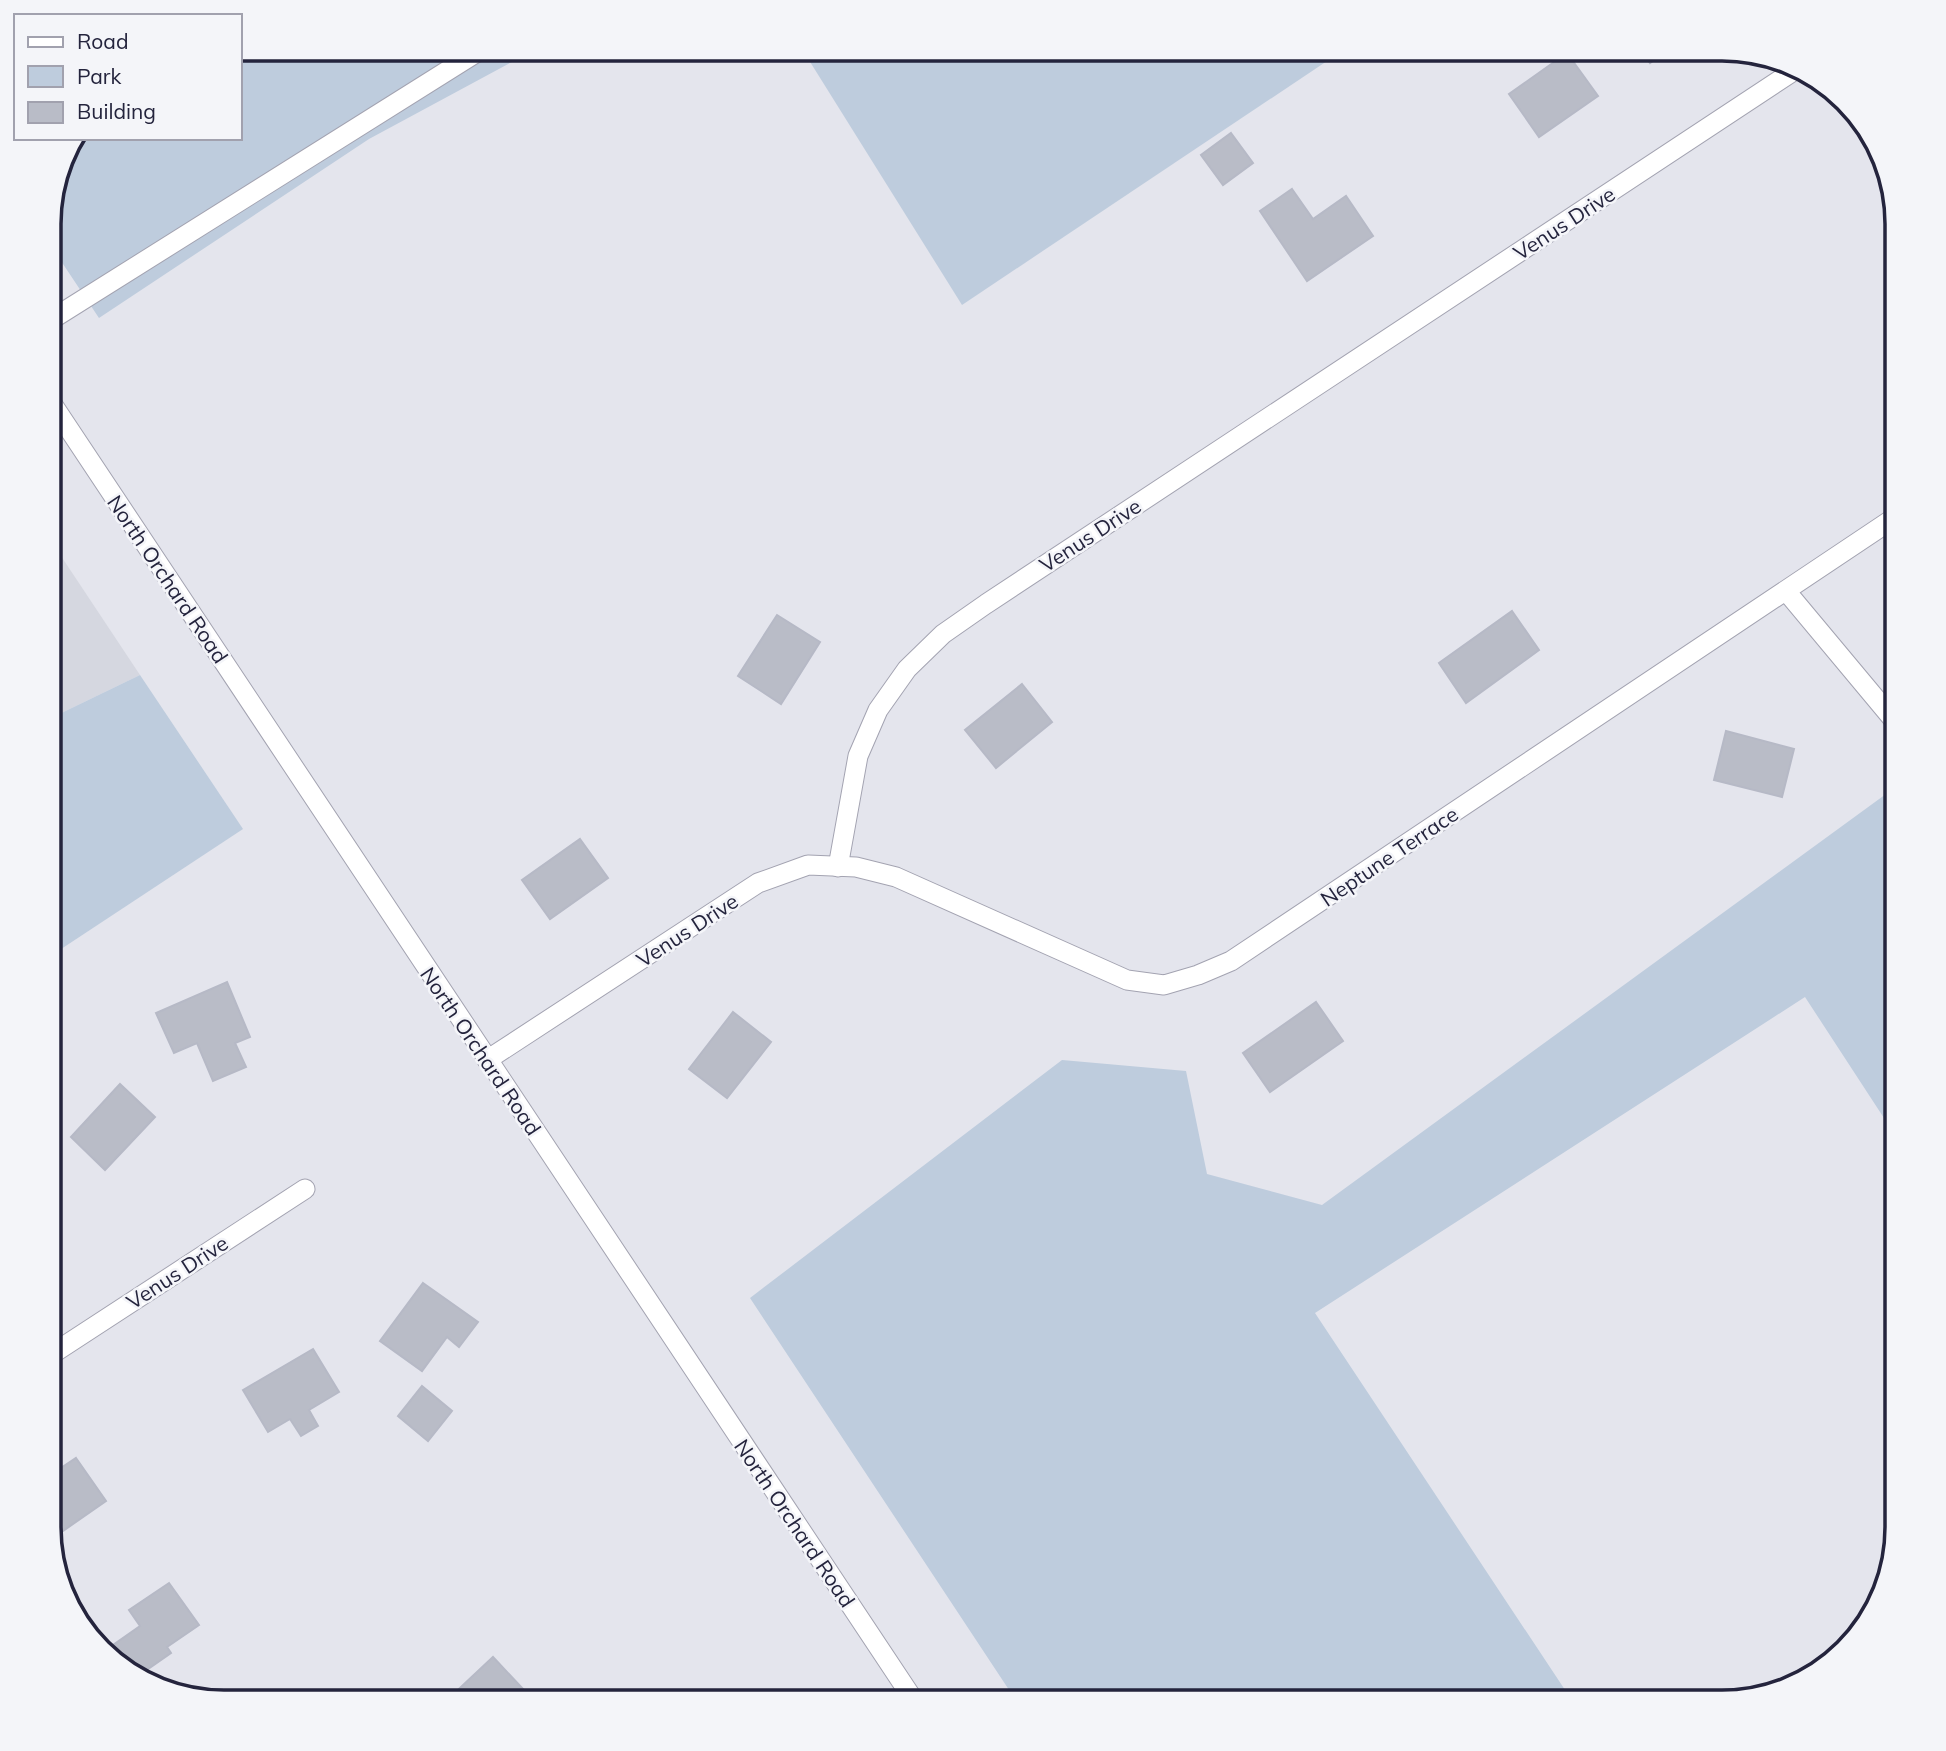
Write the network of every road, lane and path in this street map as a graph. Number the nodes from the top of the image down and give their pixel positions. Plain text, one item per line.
1 (462, 62) edge
2 (1787, 75) edge
3 (62, 313) edge
4 (62, 420) edge
5 (1884, 525) edge
6 (1786, 591) junction
7 (1884, 709) edge
8 (838, 867) junction
9 (487, 1060) junction
10 (305, 1189) dead end
11 (62, 1348) edge
12 (907, 1690) edge

1 - 3 street
2 - 8 street, Venus Drive
4 - 9 street, North Orchard Road
5 - 6 street, Neptune Terrace
6 - 7 street
6 - 8 street, Neptune Terrace
8 - 9 street, Venus Drive
9 - 12 street, North Orchard Road
10 - 11 street, Venus Drive

